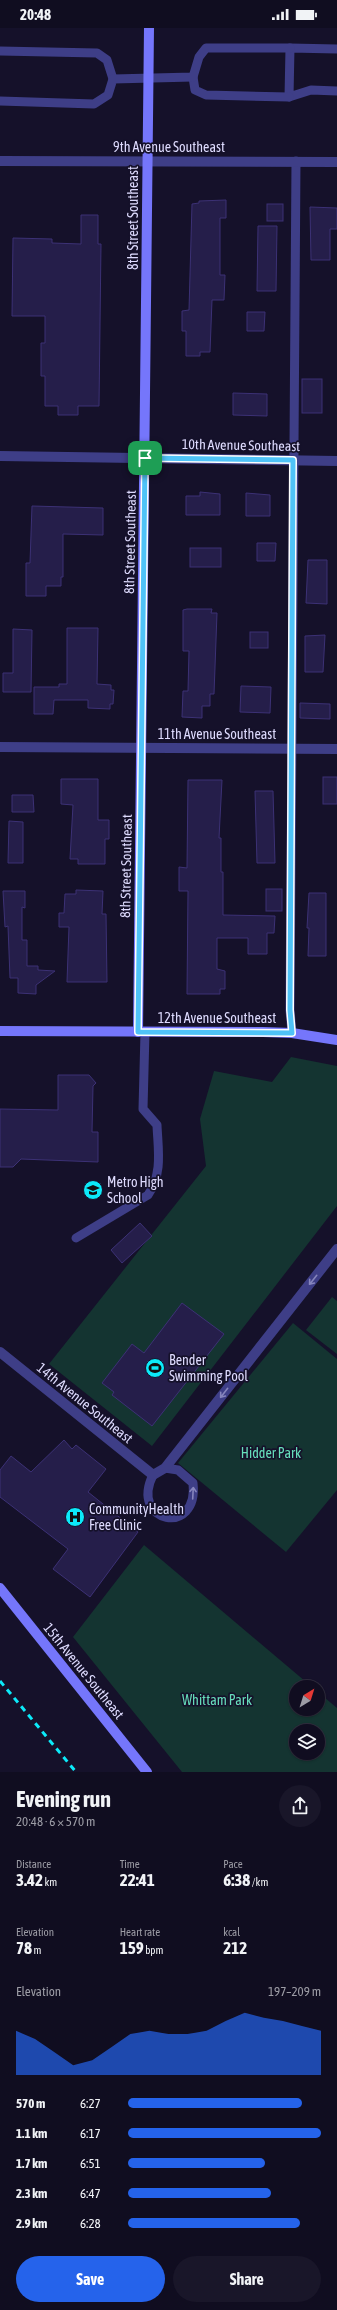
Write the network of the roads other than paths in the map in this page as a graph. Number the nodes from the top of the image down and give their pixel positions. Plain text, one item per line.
1 (149, 28) edge
2 (290, 48) junction
3 (337, 49) edge
4 (0, 51) edge
5 (193, 77) junction
6 (113, 79) junction
7 (148, 79) junction
8 (337, 91) edge
9 (289, 97) junction
10 (0, 101) edge
11 (0, 161) edge
12 (148, 161) junction
13 (296, 161) junction
14 (337, 162) edge
15 (0, 456) edge
16 (145, 458) junction
17 (293, 460) junction
18 (337, 461) edge
19 (0, 747) edge
20 (142, 747) junction
21 (290, 748) junction
22 (337, 748) edge
23 (0, 1031) edge
24 (142, 1032) junction
25 (292, 1033) junction
26 (337, 1040) edge
27 (76, 1238) dead end
28 (337, 1249) edge
29 (0, 1352) edge
30 (165, 1468) junction
31 (153, 1475) junction
32 (0, 1588) edge
33 (147, 1772) edge

1 - 7 main road, 8th Street Southeast
2 - 3 lane
2 - 5 lane
2 - 9 lane
4 - 6 lane
5 - 7 lane
5 - 9 lane
6 - 7 lane
6 - 10 lane
7 - 12 main road, 8th Street Southeast
8 - 9 lane
11 - 12 street, 9th Avenue Southeast
12 - 13 street, 9th Avenue Southeast
12 - 16 main road, 8th Street Southeast
13 - 14 street, 9th Avenue Southeast
13 - 17 lane
15 - 16 street, 10th Avenue Southeast
16 - 17 street, 10th Avenue Southeast
16 - 20 main road, 8th Street Southeast
17 - 18 street, 10th Avenue Southeast
17 - 21 lane
19 - 20 street, 11th Avenue Southeast
20 - 21 street, 11th Avenue Southeast
20 - 24 main road, 8th Street Southeast
21 - 22 street, 11th Avenue Southeast
21 - 25 lane
23 - 24 main road, 12th Avenue Southeast
24 - 25 main road, 12th Avenue Southeast
24 - 27 lane
25 - 26 main road, 12th Avenue Southeast
28 -> 30 street
29 - 31 street, 14th Avenue Southeast
30 - 31 street
31 -> 30 lane
32 - 33 main road, 15th Avenue Southeast

